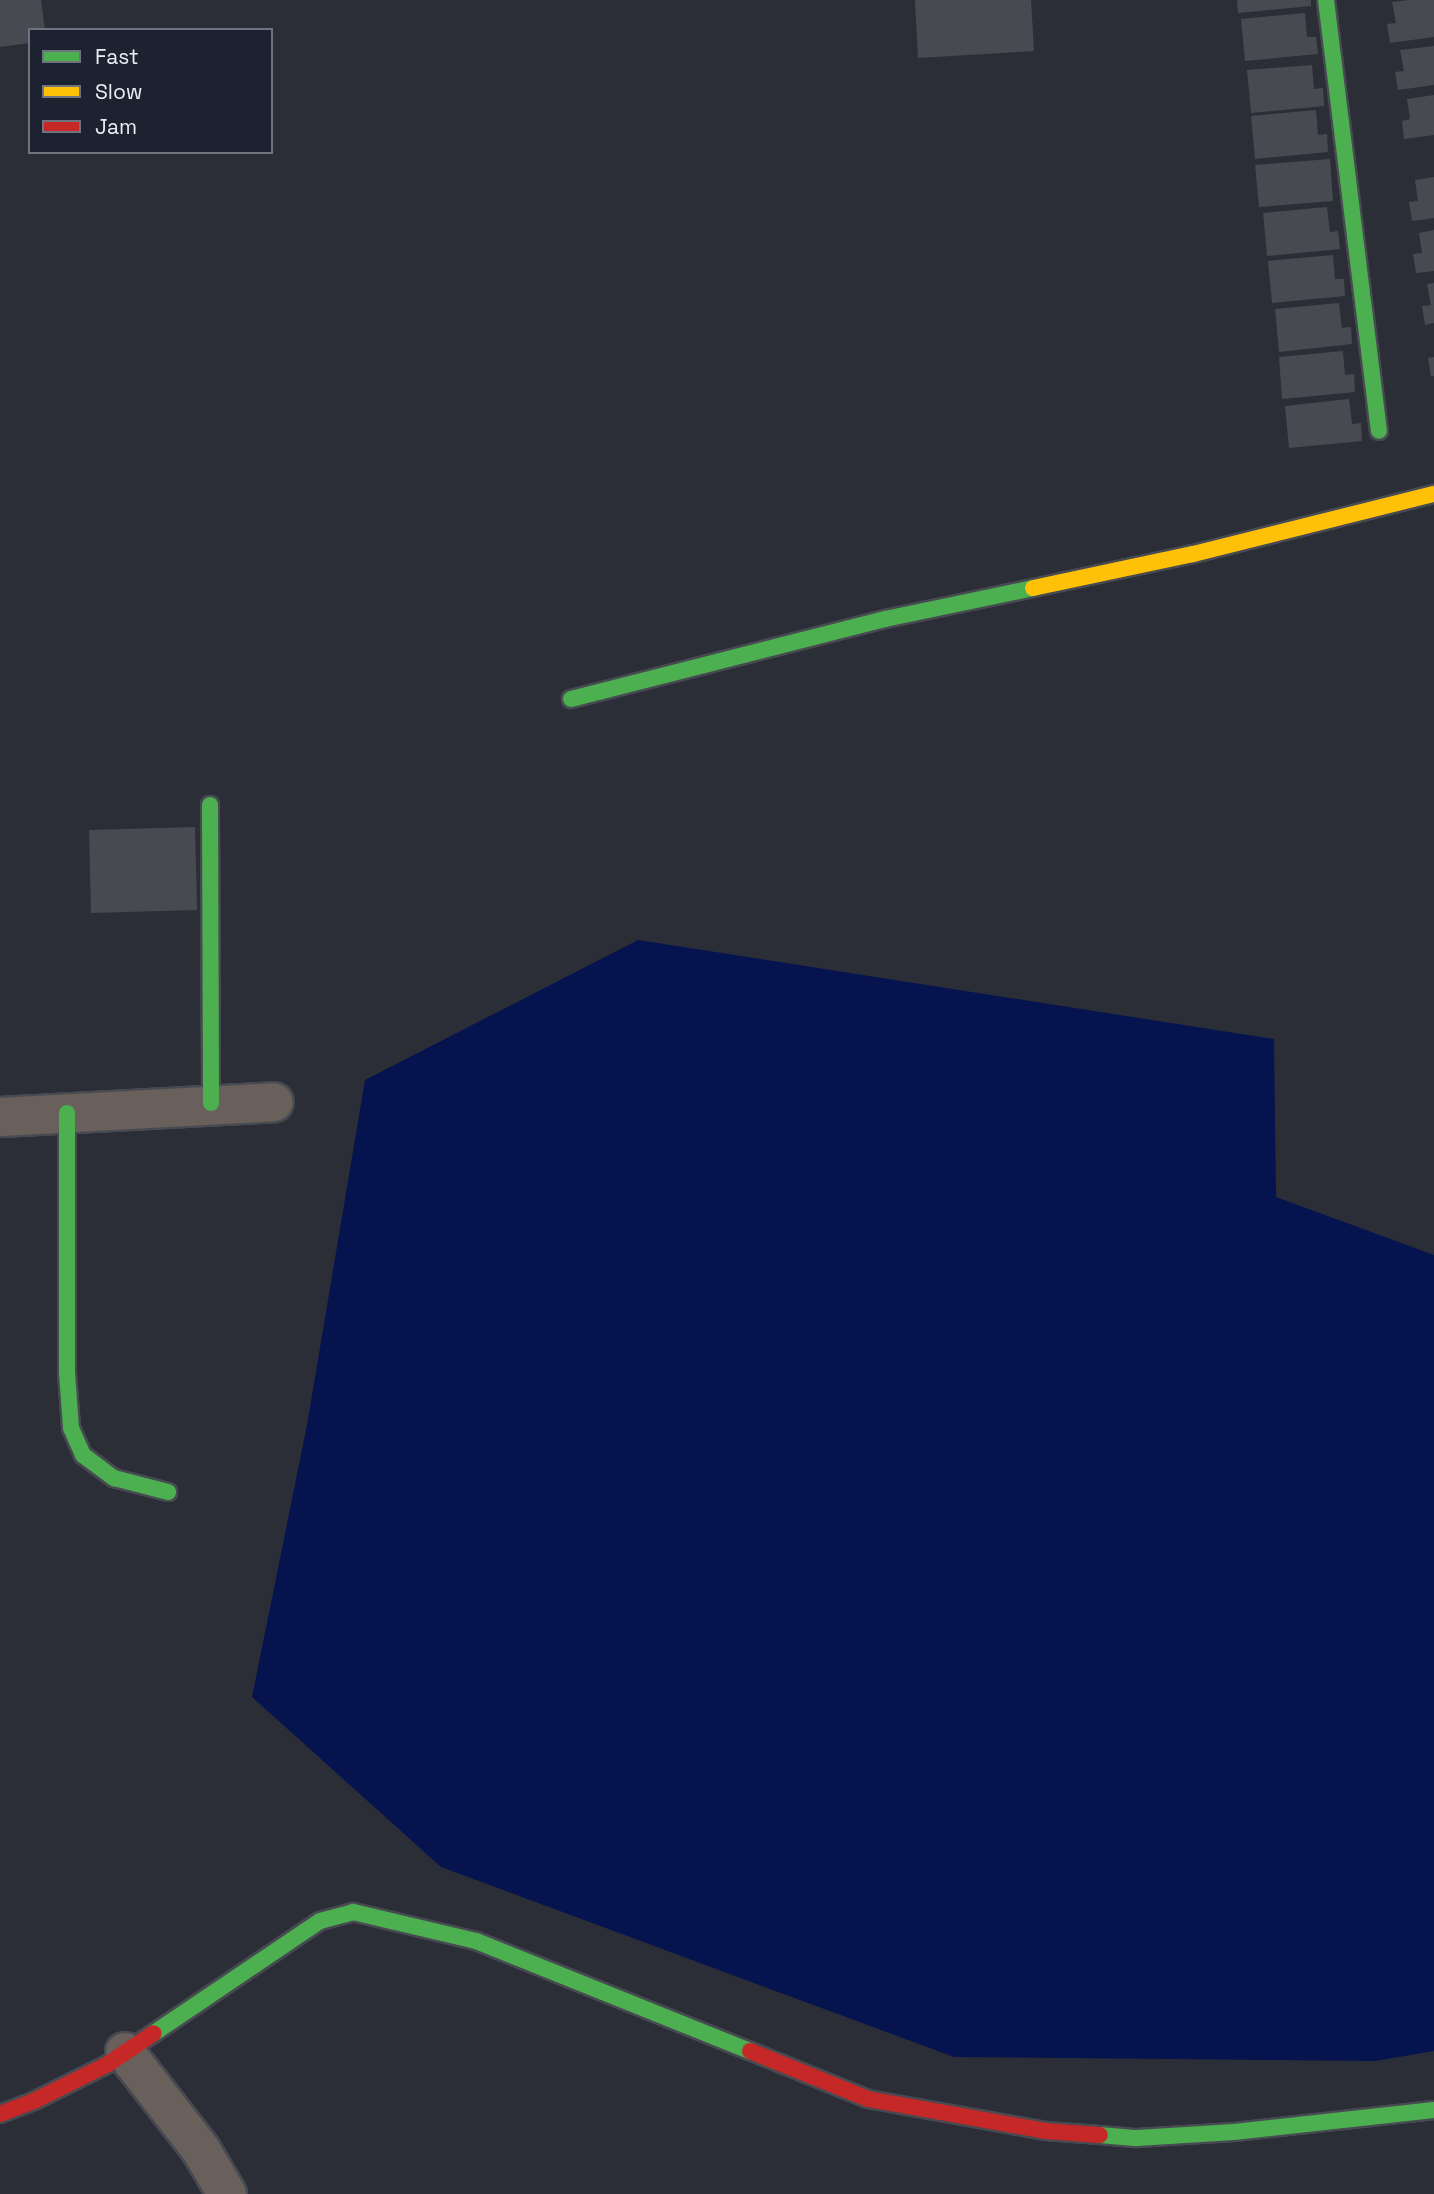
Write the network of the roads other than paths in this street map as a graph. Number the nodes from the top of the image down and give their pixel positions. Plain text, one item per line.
1 (1326, 0) edge
2 (1379, 431) dead end
3 (1434, 494) edge
4 (571, 699) dead end
5 (210, 806) dead end
6 (274, 1102) dead end
7 (211, 1103) junction
8 (67, 1113) junction
9 (0, 1117) edge
10 (168, 1492) dead end
11 (125, 2052) junction
12 (1434, 2110) edge
13 (0, 2114) edge
14 (227, 2194) edge

1 - 2 street
3 - 4 street
5 - 7 street
6 - 7 street
7 - 8 street
8 - 9 street
8 - 10 street
11 - 12 street
11 - 13 street
11 - 14 street

